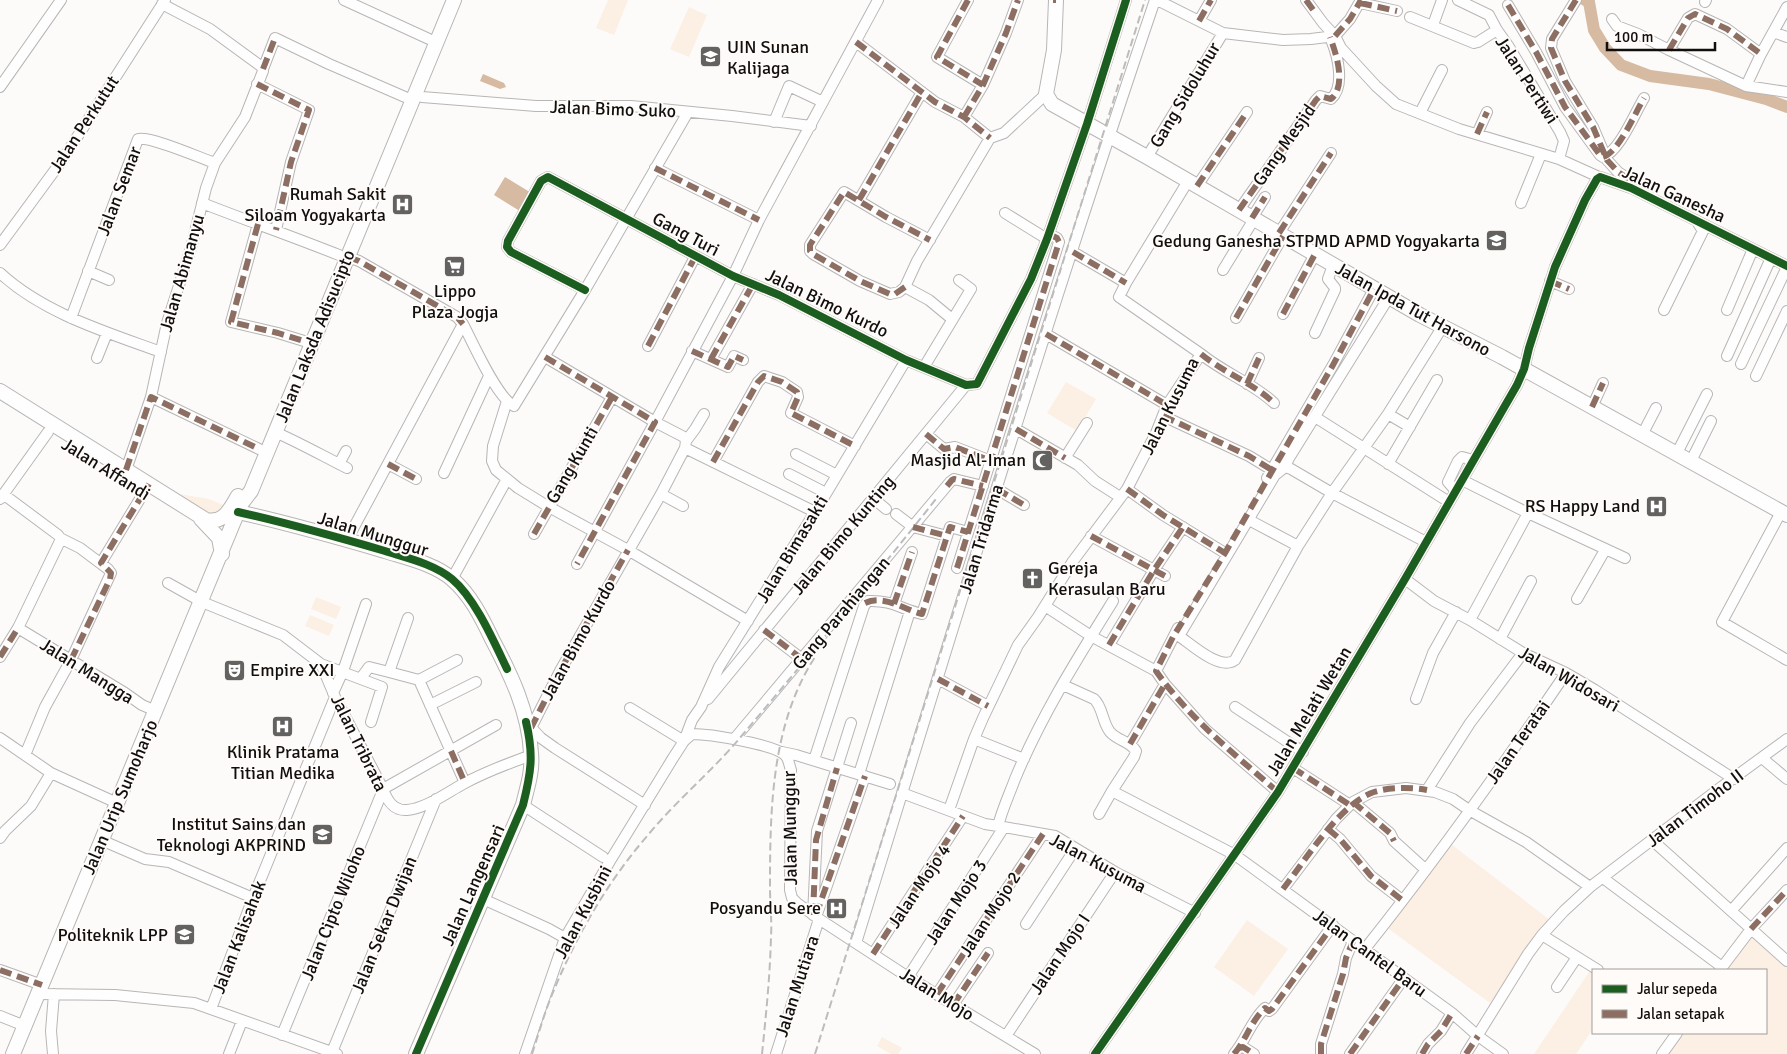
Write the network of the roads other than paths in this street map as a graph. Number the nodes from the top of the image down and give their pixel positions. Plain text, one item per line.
1 (61, 0) edge
2 (344, 0) edge
3 (445, 0) edge
4 (454, 0) edge
5 (878, 0) edge
6 (968, 0) edge
7 (1018, 0) edge
8 (1055, 0) edge
9 (1126, 0) edge
10 (1156, 0) edge
11 (1211, 0) edge
12 (1306, 0) edge
13 (1442, 0) edge
14 (1458, 0) edge
15 (164, 2) edge
16 (1361, 2) edge
17 (1575, 2) edge
18 (1508, 5) dead end
19 (1787, 7) edge
20 (1397, 11) dead end
21 (1410, 16) dead end
22 (1612, 19) dead end
23 (1199, 21) junction
24 (1433, 25) junction
25 (1497, 30) junction
26 (1773, 32) junction
27 (1223, 33) junction
28 (1333, 36) junction
29 (1787, 37) edge
30 (429, 39) junction
31 (856, 42) junction
32 (1670, 49) junction
33 (1761, 54) junction
34 (262, 68) junction
35 (1442, 70) dead end
36 (258, 84) junction
37 (983, 84) junction
38 (1747, 84) junction
39 (0, 87) edge
40 (922, 92) junction
41 (1787, 92) edge
42 (1046, 94) junction
43 (410, 96) junction
44 (1644, 98) dead end
45 (823, 102) junction
46 (688, 112) junction
47 (1247, 112) dead end
48 (1487, 112) dead end
49 (1420, 113) junction
50 (964, 117) junction
51 (774, 122) junction
52 (1087, 124) junction
53 (811, 126) junction
54 (1477, 134) junction
55 (1109, 135) junction
56 (990, 138) junction
57 (1331, 153) dead end
58 (1541, 154) junction
59 (1147, 156) junction
60 (1607, 156) junction
61 (1559, 159) junction
62 (216, 163) junction
63 (654, 168) junction
64 (1599, 177) junction
65 (1193, 184) junction
66 (1626, 186) junction
67 (1265, 197) dead end
68 (859, 200) junction
69 (202, 203) junction
70 (1521, 203) dead end
71 (1239, 210) junction
72 (1005, 213) dead end
73 (1253, 218) junction
74 (625, 219) junction
75 (1696, 219) junction
76 (759, 220) junction
77 (258, 224) junction
78 (276, 230) junction
79 (1281, 234) junction
80 (1048, 236) junction
81 (930, 240) junction
82 (0, 245) edge
83 (1753, 249) junction
84 (1073, 252) junction
85 (1315, 254) junction
86 (344, 256) junction
87 (695, 257) junction
88 (1771, 258) junction
89 (1333, 265) junction
90 (1787, 266) edge
91 (1223, 270) dead end
92 (88, 272) junction
93 (0, 273) edge
94 (733, 276) junction
95 (109, 280) dead end
96 (959, 280) dead end
97 (1550, 281) junction
98 (1126, 282) junction
99 (753, 284) junction
100 (905, 288) junction
101 (1374, 289) junction
102 (1568, 289) dead end
103 (585, 290) junction
104 (1389, 297) junction
105 (1664, 310) dead end
106 (1727, 310) dead end
107 (1787, 311) edge
108 (1283, 314) dead end
109 (71, 318) junction
110 (1236, 318) dead end
111 (952, 319) junction
112 (463, 324) junction
113 (1443, 326) junction
114 (107, 333) junction
115 (1315, 333) dead end
116 (1046, 334) junction
117 (304, 341) junction
118 (648, 346) dead end
119 (692, 351) junction
120 (160, 352) junction
121 (1201, 354) junction
122 (1727, 356) dead end
123 (97, 358) dead end
124 (545, 358) junction
125 (1259, 358) dead end
126 (712, 359) junction
127 (743, 360) dead end
128 (906, 360) junction
129 (1740, 364) dead end
130 (924, 367) junction
131 (1524, 369) junction
132 (489, 376) junction
133 (1756, 376) dead end
134 (293, 377) junction
135 (1437, 380) dead end
136 (1603, 383) dead end
137 (1247, 384) junction
138 (966, 385) junction
139 (0, 391) edge
140 (1707, 394) dead end
141 (151, 397) junction
142 (612, 397) junction
143 (507, 400) junction
144 (0, 401) edge
145 (1274, 403) dead end
146 (1167, 405) junction
147 (1592, 407) junction
148 (1656, 408) dead end
149 (704, 414) dead end
150 (1388, 414) junction
151 (1163, 416) junction
152 (1315, 417) junction
153 (1711, 421) dead end
154 (655, 422) junction
155 (1087, 423) dead end
156 (1410, 427) junction
157 (51, 428) junction
158 (1016, 429) junction
159 (275, 432) junction
160 (926, 434) junction
161 (1642, 435) junction
162 (685, 444) junction
163 (855, 446) junction
164 (259, 449) junction
165 (1365, 449) junction
166 (346, 451) dead end
167 (1677, 452) junction
168 (796, 454) dead end
169 (1064, 458) junction
170 (1473, 460) junction
171 (991, 461) junction
172 (1691, 461) junction
173 (713, 462) junction
174 (388, 464) junction
175 (1388, 464) junction
176 (1285, 467) junction
177 (126, 470) junction
178 (1272, 470) junction
179 (444, 473) dead end
180 (789, 474) dead end
181 (836, 475) junction
182 (416, 479) dead end
183 (507, 479) junction
184 (1462, 480) junction
185 (983, 486) junction
186 (146, 489) junction
187 (997, 489) junction
188 (1455, 490) junction
189 (826, 493) junction
190 (1124, 493) junction
191 (1332, 493) junction
192 (661, 494) junction
193 (2, 496) edge
194 (873, 498) junction
195 (1449, 502) junction
196 (1024, 505) dead end
197 (683, 506) dead end
198 (239, 507) junction
199 (549, 507) junction
200 (886, 509) dead end
201 (815, 512) junction
202 (1528, 513) junction
203 (1785, 513) edge
204 (896, 514) dead end
205 (196, 515) junction
206 (1249, 520) junction
207 (913, 526) junction
208 (1183, 527) junction
209 (595, 531) junction
210 (215, 532) junction
211 (968, 532) junction
212 (534, 534) dead end
213 (947, 536) junction
214 (1091, 536) junction
215 (60, 538) junction
216 (227, 540) joint
217 (347, 540) junction
218 (1426, 542) junction
219 (1298, 546) junction
220 (628, 550) junction
221 (1605, 550) junction
222 (912, 552) dead end
223 (1225, 553) junction
224 (222, 554) junction
225 (1625, 558) dead end
226 (101, 563) junction
227 (577, 564) dead end
228 (957, 568) dead end
229 (1154, 570) junction
230 (1164, 576) dead end
231 (452, 579) junction
232 (1405, 579) junction
233 (1531, 581) dead end
234 (168, 582) dead end
235 (1577, 599) dead end
236 (1113, 601) dead end
237 (202, 602) junction
238 (366, 604) dead end
239 (894, 604) junction
240 (1045, 606) junction
241 (910, 611) junction
242 (1456, 612) junction
243 (408, 618) dead end
244 (1470, 620) junction
245 (748, 622) junction
246 (18, 628) junction
247 (764, 630) junction
248 (1091, 636) junction
249 (1500, 639) junction
250 (1109, 645) junction
251 (1, 653) edge
252 (1523, 653) junction
253 (802, 659) junction
254 (71, 660) junction
255 (457, 660) dead end
256 (1787, 660) edge
257 (321, 664) junction
258 (343, 671) junction
259 (1156, 671) junction
260 (389, 672) junction
261 (1566, 673) junction
262 (361, 678) junction
263 (938, 679) junction
264 (419, 680) junction
265 (476, 682) dead end
266 (1165, 684) junction
267 (1063, 685) junction
268 (334, 695) junction
269 (1416, 699) dead end
270 (430, 705) junction
271 (988, 706) junction
272 (701, 707) junction
273 (1235, 707) dead end
274 (630, 708) dead end
275 (156, 711) junction
276 (371, 722) dead end
277 (851, 722) dead end
278 (496, 725) dead end
279 (529, 725) junction
280 (0, 738) edge
281 (735, 738) junction
282 (974, 739) junction
283 (1787, 740) edge
284 (684, 741) junction
285 (1130, 744) junction
286 (451, 751) junction
287 (781, 752) junction
288 (1303, 752) junction
289 (532, 755) junction
290 (26, 756) junction
291 (1762, 758) junction
292 (1024, 759) junction
293 (814, 760) junction
294 (837, 768) junction
295 (1293, 768) junction
296 (51, 773) junction
297 (862, 775) junction
298 (1734, 779) junction
299 (1787, 779) edge
300 (465, 782) junction
301 (890, 784) dead end
302 (383, 790) junction
303 (1427, 790) junction
304 (1112, 792) junction
305 (1278, 792) junction
306 (902, 793) junction
307 (436, 799) junction
308 (118, 803) junction
309 (1352, 804) junction
310 (523, 805) junction
311 (645, 805) junction
312 (949, 810) junction
313 (1469, 810) junction
314 (1099, 814) dead end
315 (963, 816) junction
316 (1001, 827) junction
317 (1328, 829) junction
318 (1043, 834) junction
319 (0, 838) edge
320 (101, 840) junction
321 (1652, 840) junction
322 (1787, 848) edge
323 (1075, 849) junction
324 (1235, 855) junction
325 (603, 857) dead end
326 (1426, 870) junction
327 (1115, 872) junction
328 (1603, 878) junction
329 (1590, 887) junction
330 (1283, 890) junction
331 (1787, 890) edge
332 (253, 898) junction
333 (483, 899) junction
334 (1402, 900) junction
335 (1731, 911) junction
336 (1195, 913) junction
337 (816, 917) junction
338 (1026, 924) dead end
339 (1333, 926) junction
340 (1751, 929) junction
341 (840, 933) joint
342 (1542, 935) junction
343 (565, 938) junction
344 (1353, 941) junction
345 (856, 943) junction
346 (1364, 950) junction
347 (988, 953) dead end
348 (872, 954) junction
349 (1577, 957) junction
350 (1787, 961) edge
351 (1596, 969) edge
352 (1721, 969) edge
353 (0, 970) edge
354 (908, 977) junction
355 (1404, 978) junction
356 (1557, 987) dead end
357 (40, 990) junction
358 (54, 994) junction
359 (936, 994) junction
360 (953, 1004) junction
361 (211, 1009) junction
362 (1452, 1013) junction
363 (0, 1016) edge
364 (242, 1021) junction
365 (25, 1026) junction
366 (1676, 1034) edge
367 (282, 1035) junction
368 (1006, 1036) junction
369 (1478, 1036) junction
370 (1236, 1051) edge
371 (335, 1053) edge
372 (13, 1054) edge
373 (53, 1054) edge
374 (229, 1054) edge
375 (416, 1054) edge
376 (525, 1054) edge
377 (776, 1054) edge
378 (1035, 1054) edge
379 (1095, 1054) edge
380 (1254, 1054) edge
381 (1321, 1054) edge
382 (1350, 1054) edge
383 (1422, 1054) edge
384 (1466, 1054) edge
385 (1503, 1054) edge
386 (1662, 1054) edge

1 - 39 street
2 - 30 street
3 - 30 main road, Jalan Laksda Adisucipto
4 - 43 main road, Jalan Laksda Adisucipto
5 - 31 street
6 - 37 street
7 - 37 street
8 - 42 main road
9 - 52 street
10 - 23 street
10 - 55 street, Jalan Tridarma
11 - 23 street
12 - 28 street
13 - 24 street
14 - 25 street
15 - 34 street
15 - 82 street, Jalan Perkutut
16 - 20 street
16 - 28 street
17 - 60 street
18 - 60 street
19 - 26 street
21 - 24 street, Jalan Pertiwi
22 - 32 street
23 - 27 street
24 - 25 street, Jalan Pertiwi
25 - 61 street, Jalan Pertiwi
26 - 29 street
26 - 33 street
27 - 28 street
27 - 59 street, Gang Sidoluhur
28 - 49 street
28 - 71 street, Gang Mesjid
30 - 43 main road, Jalan Laksda Adisucipto
31 - 40 street
31 - 45 street
32 - 33 street
32 - 38 street
33 - 38 street
34 - 36 street, Jalan Abimanyu
34 - 43 street, Jalan Bimo Suko
35 - 49 street
36 - 62 street, Jalan Abimanyu
36 - 78 street
37 - 50 street
38 - 41 street
40 - 50 street
40 - 68 street
42 - 52 main road, Jalan Ipda Tut Harsono
42 - 56 street
43 - 46 street, Jalan Bimo Suko
43 - 86 main road, Jalan Laksda Adisucipto
44 - 60 street
45 - 51 street
45 - 53 street
46 - 51 street, Jalan Bimo Suko
46 - 63 street
47 - 65 street, Jalan Kusuma
48 - 54 street
49 - 54 street
50 - 56 street
51 - 53 street, Jalan Bimo Suko
52 - 55 main road, Jalan Ipda Tut Harsono
52 - 80 street
53 - 76 street
54 - 58 street
55 - 59 main road, Jalan Ipda Tut Harsono
55 - 84 street, Jalan Tridarma
56 - 81 street
57 - 79 street
58 - 61 street
58 - 70 street
59 - 65 main road, Jalan Ipda Tut Harsono
60 - 66 street
61 - 64 street
62 - 69 street, Jalan Abimanyu
62 - 92 street, Jalan Semar
63 - 74 street
63 - 76 street
64 - 66 street, Jalan Ganesha
64 - 97 street, Jalan Ganesha
65 - 71 main road, Jalan Ipda Tut Harsono
65 - 98 street, Jalan Kusuma
66 - 75 street, Jalan Ganesha
67 - 73 street
68 - 81 street
68 - 100 street
69 - 77 street
69 - 120 street, Jalan Abimanyu
71 - 73 main road, Jalan Ipda Tut Harsono
72 - 80 street
73 - 79 main road, Jalan Ipda Tut Harsono
73 - 91 street
74 - 87 street, Gang Turi
74 - 103 street
74 - 103 street, Gang Turi
75 - 83 street, Jalan Ganesha
75 - 105 street
76 - 94 street
77 - 78 street
77 - 117 street
78 - 86 street
79 - 85 main road, Jalan Ipda Tut Harsono
79 - 110 street
80 - 138 street, Jalan Bimo Kunting
80 - 171 street
81 - 100 street
83 - 88 street, Jalan Ganesha
83 - 106 street
84 - 98 street
84 - 116 street, Jalan Tridarma
85 - 89 main road, Jalan Ipda Tut Harsono
85 - 108 street
86 - 112 street
86 - 117 main road, Jalan Laksda Adisucipto
86 - 134 main road, Jalan Laksda Adisucipto
87 - 94 street, Gang Turi
87 - 118 street
88 - 90 street, Jalan Ganesha
88 - 122 street
89 - 101 main road, Jalan Ipda Tut Harsono
89 - 115 street
90 - 129 street
92 - 95 street
92 - 109 street, Jalan Semar
93 - 109 street
94 - 99 street, Jalan Bimo Kurdo
94 - 119 street
96 - 111 street
97 - 102 street
97 - 131 street, Jalan Ganesha
98 - 121 street, Jalan Kusuma
99 - 126 street
99 - 128 street, Jalan Bimo Kurdo
100 - 111 street
101 - 104 main road, Jalan Ipda Tut Harsono
101 - 178 street
103 - 124 street
104 - 113 main road, Jalan Ipda Tut Harsono
104 - 152 street
107 - 133 street
109 - 114 street
111 - 130 street
112 - 132 street
112 - 174 street
113 - 131 main road, Jalan Ipda Tut Harsono
113 - 150 street
114 - 120 street
114 - 123 street
116 - 146 street
116 - 158 street, Jalan Tridarma
117 - 134 main road, Jalan Laksda Adisucipto
119 - 126 street
119 - 154 street
120 - 141 street, Jalan Abimanyu
121 - 137 street
121 - 146 street, Jalan Kusuma
124 - 142 street
124 - 143 street
125 - 137 street
126 - 127 street
128 - 130 street, Jalan Bimo Kurdo
128 - 163 street, Jalan Bimasakti
130 - 138 street, Jalan Bimo Kurdo
131 - 147 main road, Jalan Ipda Tut Harsono
131 - 170 street, Jalan Melati Wetan
132 - 143 street
132 - 179 street
134 - 159 main road, Jalan Laksda Adisucipto
134 - 164 main road, Jalan Laksda Adisucipto
135 - 156 street
136 - 147 street
137 - 145 street
138 - 160 street, Jalan Bimo Kunting
139 - 157 main road, Jalan Affandi
140 - 167 street
141 - 164 street
141 - 177 street, Jalan Abimanyu
142 - 154 street
142 - 199 street, Gang Kunti
143 - 183 street
144 - 157 main road, Jalan Affandi
146 - 151 street, Jalan Kusuma
147 - 161 main road, Jalan Ipda Tut Harsono
148 - 161 street
149 - 162 street, Jalan Bimo Kurdo
150 - 156 street
150 - 165 street
151 - 178 street
151 - 190 street, Jalan Kusuma
152 - 165 street
152 - 176 street
153 - 172 street
154 - 162 street
154 - 209 street
155 - 169 street
156 - 175 street
157 - 177 main road, Jalan Affandi
157 - 186 main road, Jalan Affandi
157 - 193 street
158 - 169 street
158 - 187 street, Jalan Tridarma
159 - 166 street
159 - 198 main road, Jalan Laksda Adisucipto
160 - 171 street
160 - 194 street, Jalan Bimo Kunting
161 - 167 main road, Jalan Ipda Tut Harsono
162 - 173 street
162 - 192 street, Jalan Bimo Kurdo
163 - 173 street
163 - 181 street, Jalan Bimasakti
164 - 198 main road, Jalan Laksda Adisucipto
165 - 175 street
165 - 191 street
167 - 172 main road, Jalan Ipda Tut Harsono
168 - 181 street
169 - 190 street
170 - 184 street, Jalan Melati Wetan
170 - 188 street
171 - 185 street
172 - 203 main road, Jalan Ipda Tut Harsono
173 - 201 street
174 - 182 street
174 - 217 street
175 - 195 street
176 - 191 street
176 - 206 street
177 - 186 main road, Jalan Affandi
178 - 223 street
180 - 189 street
181 - 189 street, Jalan Bimasakti
183 - 199 street
183 - 231 street
184 - 188 street, Jalan Melati Wetan
184 - 202 street
185 - 207 street, Gang Parahiangan
185 - 211 street
186 - 205 main road, Jalan Affandi
186 - 210 main road, Jalan Affandi
186 - 226 street
187 - 196 street
187 - 263 street, Jalan Tridarma
188 - 195 street, Jalan Melati Wetan
189 - 201 street, Jalan Bimasakti
190 - 208 street
190 - 214 street, Jalan Kusuma
191 - 218 street
191 - 219 street
192 - 197 street
192 - 220 street, Jalan Bimo Kurdo
193 - 215 street
194 - 200 street
194 - 247 street, Jalan Bimo Kunting
195 - 218 street, Jalan Melati Wetan
198 - 205 main road
198 - 210 main road
198 - 216 main road, Jalan Laksda Adisucipto
198 - 217 main road, Jalan Munggur
199 - 209 street
199 - 212 street, Gang Kunti
201 - 245 street, Jalan Bimasakti
202 - 221 street
202 - 244 street
203 - 256 street
204 - 207 street
205 - 210 main road
206 - 219 street
206 - 219 street
207 - 213 street
207 - 253 street, Gang Parahiangan
208 - 223 street
208 - 229 street
209 - 220 street
209 - 227 street
210 - 224 main road
211 - 213 street
211 - 228 street
213 - 241 street
214 - 229 street
214 - 240 street, Jalan Kusuma
215 - 226 street
215 - 246 street
216 - 224 main road, Jalan Urip Sumoharjo
217 - 231 main road, Jalan Munggur
218 - 232 street, Jalan Melati Wetan
220 - 245 street
220 - 279 street, Jalan Bimo Kurdo
221 - 225 street
221 - 235 street
222 - 239 street
223 - 259 street
224 - 237 main road, Jalan Urip Sumoharjo
226 - 254 street
229 - 230 street
229 - 250 street
231 - 279 main road, Jalan Munggur
232 - 242 street, Jalan Widosari
232 - 288 street, Jalan Melati Wetan
233 - 249 street
234 - 237 street, Jalan Tribrata
236 - 248 street
237 - 257 street, Jalan Tribrata
237 - 275 main road, Jalan Urip Sumoharjo
238 - 258 street, Jalan Kalisahak
239 - 241 street
239 - 293 street
240 - 248 street
240 - 271 street, Jalan Kusuma
241 - 297 street
242 - 244 street, Jalan Widosari
242 - 269 street
243 - 260 street
244 - 249 street, Jalan Widosari
245 - 272 street, Jalan Bimasakti
246 - 251 street
246 - 254 street, Jalan Mangga
247 - 253 street
247 - 272 street, Jalan Bimo Kunting
248 - 250 street
248 - 267 street
249 - 252 street, Jalan Widosari
250 - 259 street
252 - 261 street, Jalan Widosari
252 - 303 street
253 - 281 street, Gang Parahiangan
254 - 275 street, Jalan Mangga
254 - 290 street
255 - 264 street
257 - 258 street
257 - 268 street, Jalan Tribrata
258 - 262 street
258 - 268 street, Jalan Kalisahak
259 - 266 street
260 - 262 street
260 - 264 street
261 - 298 street, Jalan Widosari
261 - 313 street, Jalan Teratai
262 - 276 street
263 - 271 street
263 - 306 street, Jalan Tridarma
264 - 270 street
265 - 270 street
266 - 285 street
266 - 305 street
267 - 285 street
267 - 292 street
268 - 302 street, Jalan Tribrata
268 - 332 street, Jalan Kalisahak
270 - 286 street
271 - 282 street, Jalan Kusuma
272 - 284 street, Jalan Bimasakti
273 - 288 street
274 - 284 street
275 - 308 main road, Jalan Urip Sumoharjo
277 - 294 street
278 - 286 street
279 - 289 main road, Jalan Langensari
279 - 311 street
280 - 290 street
281 - 284 street, Jalan Munggur
281 - 287 street, Jalan Munggur
282 - 292 street
282 - 312 street, Jalan Kusuma
283 - 291 street, Jalan Timoho II
284 - 311 street
285 - 304 street
286 - 300 street
286 - 302 street
287 - 293 street
287 - 337 street, Jalan Munggur
288 - 295 street, Jalan Melati Wetan
289 - 300 street, Jalan Tribrata
289 - 310 main road, Jalan Langensari
290 - 296 street
291 - 298 street, Jalan Timoho II
291 - 299 street
292 - 316 street
293 - 294 street
294 - 297 street
294 - 337 street
295 - 305 street, Jalan Melati Wetan
295 - 309 street
296 - 308 street
296 - 319 street
297 - 301 street
297 - 337 street
298 - 321 street, Jalan Timoho II
300 - 307 street, Jalan Tribrata
302 - 307 street, Jalan Tribrata
302 - 367 street, Jalan Cipto Wiloho
303 - 309 street
303 - 313 street
304 - 314 street
304 - 324 street, Jalan Cantel Baru
305 - 324 street, Jalan Melati Wetan
306 - 312 street, Jalan Kusuma
306 - 345 street, Jalan Tridarma
307 - 371 street, Jalan Sekar Dwijan
308 - 320 main road, Jalan Urip Sumoharjo
309 - 317 street
309 - 326 street
310 - 325 street
310 - 333 main road, Jalan Langensari
311 - 343 street, Jalan Kusbini
312 - 315 street, Jalan Kusuma
313 - 326 street, Jalan Teratai
313 - 329 street
315 - 316 street, Jalan Kusuma
315 - 348 street, Jalan Mojo 4
316 - 318 street, Jalan Kusuma
316 - 354 street, Jalan Mojo 3
317 - 330 street
317 - 334 street
318 - 323 street, Jalan Kusuma
318 - 359 street, Jalan Mojo 2
320 - 332 street
320 - 357 main road, Jalan Urip Sumoharjo
321 - 328 street, Jalan Timoho II
321 - 335 street
322 - 335 street
323 - 327 street, Jalan Kusuma
323 - 338 street
324 - 330 street, Jalan Cantel Baru
324 - 336 street, Jalan Melati Wetan
326 - 334 street, Jalan Teratai
327 - 336 street, Jalan Kusuma
327 - 368 street, Jalan Mojo I
328 - 329 street, Jalan Timoho II
328 - 352 street
329 - 342 street, Jalan Timoho II
330 - 339 street, Jalan Cantel Baru
331 - 340 street
332 - 361 street, Jalan Kalisahak
333 - 343 street
333 - 375 main road, Jalan Langensari
334 - 346 street, Jalan Teratai
335 - 340 street
336 - 379 street, Jalan Melati Wetan
337 - 341 street, Jalan Munggur
337 - 377 street, Jalan Mutiara
339 - 344 street, Jalan Cantel Baru
339 - 370 street
340 - 350 street
340 - 352 street
341 - 345 street, Jalan Mojo
342 - 349 street
342 - 369 street, Jalan Timoho II
343 - 376 street, Jalan Kusbini
344 - 346 street, Jalan Cantel Baru
344 - 381 street
345 - 348 street, Jalan Mojo
346 - 355 street, Jalan Cantel Baru
347 - 360 street
348 - 354 street, Jalan Mojo
349 - 351 street
349 - 356 street
353 - 357 street
354 - 359 street, Jalan Mojo
355 - 362 street, Jalan Cantel Baru
355 - 382 street
357 - 358 street
357 - 365 main road, Jalan Urip Sumoharjo
358 - 361 street
358 - 373 street
359 - 360 street, Jalan Mojo
360 - 368 street, Jalan Mojo
361 - 364 street
362 - 369 street, Jalan Cantel Baru
362 - 383 street
363 - 365 street
364 - 367 street
364 - 374 street
365 - 372 main road, Jalan Urip Sumoharjo
366 - 386 street
367 - 371 street
368 - 378 street, Jalan Mojo
369 - 384 street, Jalan Timoho II
369 - 385 street, Jalan Cantel Baru
370 - 380 street

